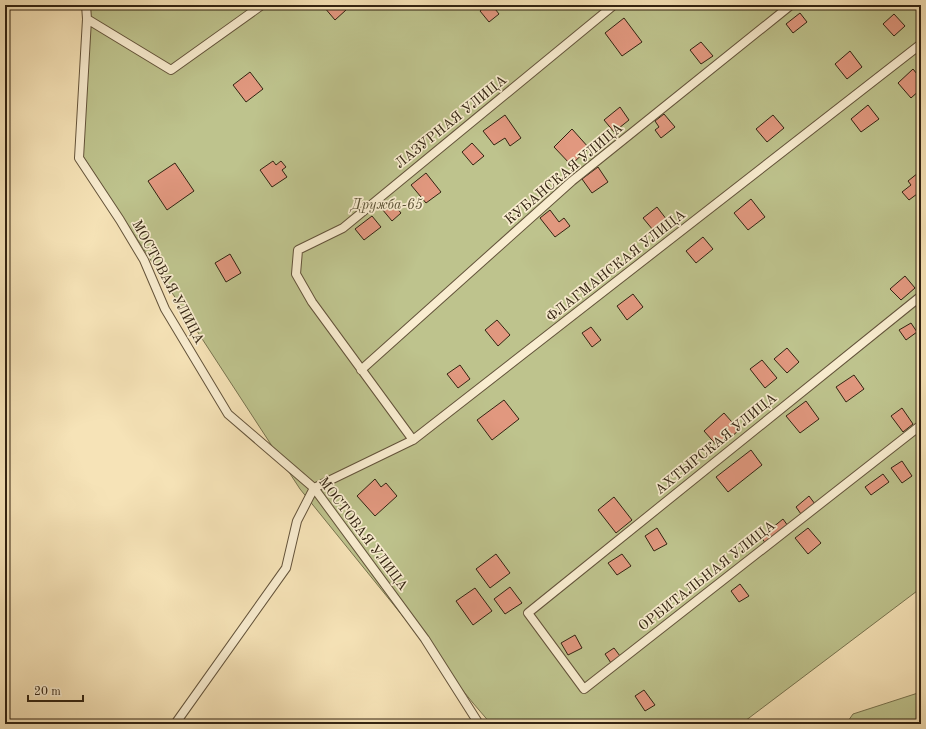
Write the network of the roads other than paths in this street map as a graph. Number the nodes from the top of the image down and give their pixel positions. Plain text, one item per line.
1 (86, 5) edge
2 (262, 5) edge
3 (614, 5) edge
4 (791, 5) edge
5 (87, 19) junction
6 (921, 44) edge
7 (921, 296) edge
8 (362, 370) junction
9 (921, 425) edge
10 (413, 440) junction
11 (314, 488) junction
12 (528, 614) joint
13 (175, 724) edge
14 (479, 724) edge

1 - 5 lane, МОСТОВАЯ УЛИЦА
2 - 5 lane
3 - 8 lane, ЛАЗУРНАЯ УЛИЦА
4 - 8 lane, КУБАНСКАЯ УЛИЦА
5 - 11 lane, МОСТОВАЯ УЛИЦА
6 - 10 lane, ФЛАГМАНСКАЯ УЛИЦА
7 - 12 lane, АХТЫРСКАЯ УЛИЦА
8 - 10 lane
9 - 12 lane, ОРБИТАЛЬНАЯ УЛИЦА
10 - 11 lane, ФЛАГМАНСКАЯ УЛИЦА
11 - 13 lane
11 - 14 lane, МОСТОВАЯ УЛИЦА

